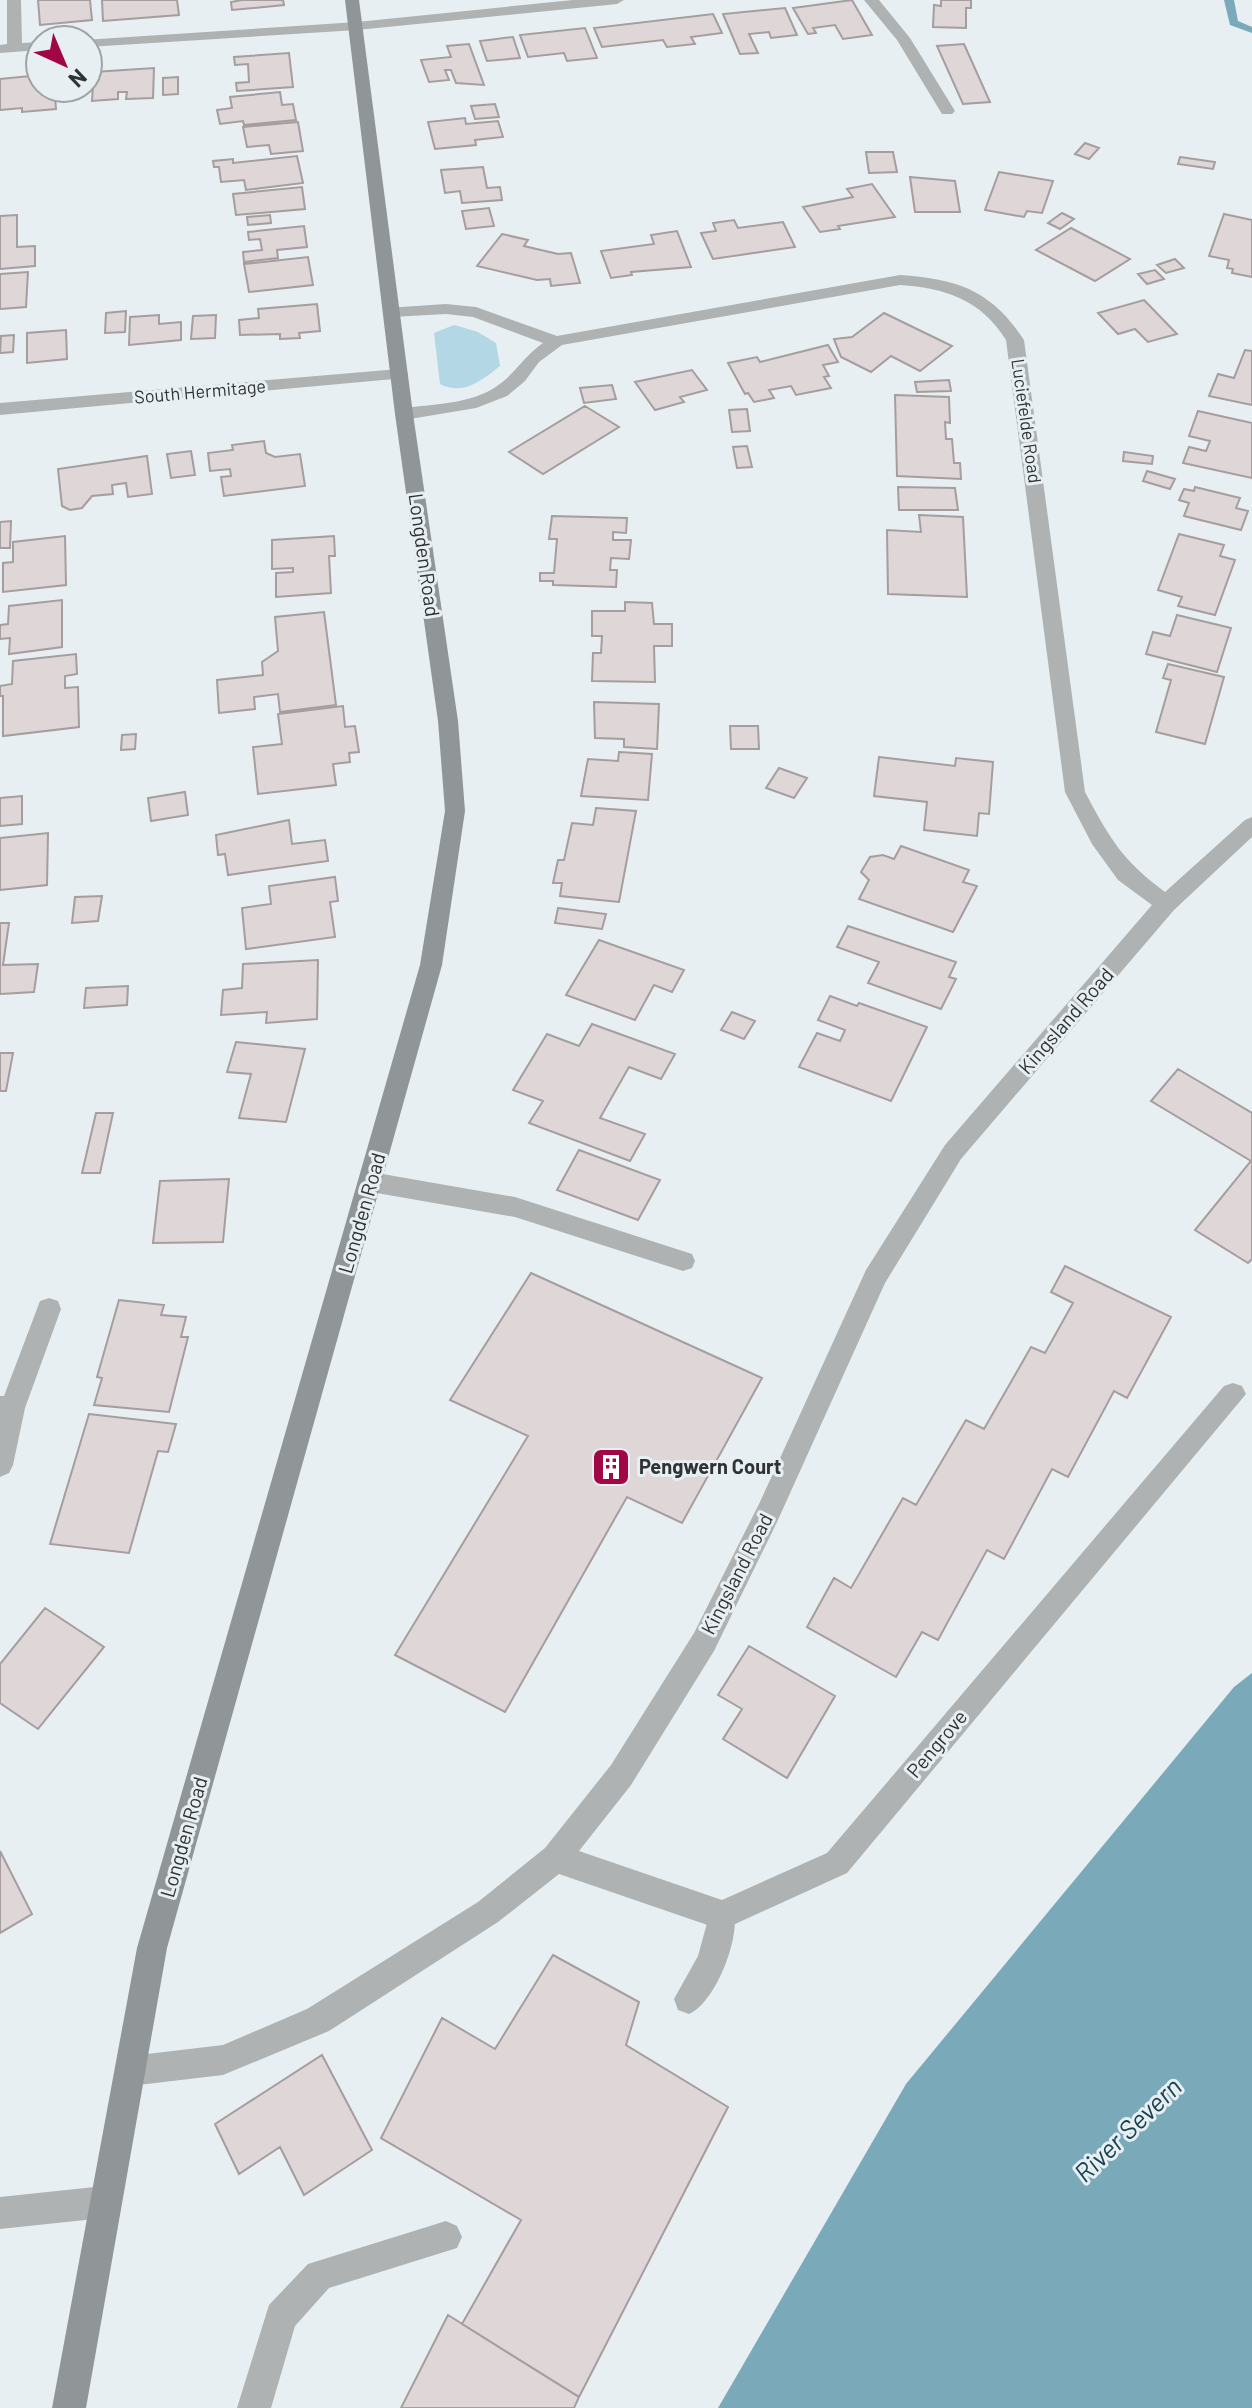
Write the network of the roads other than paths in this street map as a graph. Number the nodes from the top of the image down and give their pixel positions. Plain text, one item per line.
1 (14, 0) edge
2 (352, 0) edge
3 (617, 0) edge
4 (871, 0) edge
5 (904, 6) dead end
6 (357, 26) junction
7 (903, 38) junction
8 (104, 42) edge
9 (8, 48) edge
10 (947, 111) dead end
11 (392, 312) junction
12 (557, 341) junction
13 (399, 374) junction
14 (0, 409) edge
15 (404, 414) junction
16 (1252, 825) edge
17 (1166, 904) junction
18 (371, 1182) junction
19 (683, 1261) dead end
20 (49, 1309) dead end
21 (1233, 1394) dead end
22 (6, 1408) edge
23 (0, 1465) edge
24 (555, 1858) junction
25 (722, 1915) junction
26 (689, 1999) dead end
27 (130, 2071) junction
28 (104, 2202) junction
29 (0, 2213) edge
30 (446, 2237) dead end
31 (69, 2408) edge
32 (254, 2408) edge

1 - 9 street
2 - 6 street, Longden Road
3 - 6 street
4 - 7 street
5 - 7 street
6 - 8 street
6 - 11 street, Longden Road
7 - 10 street
11 - 12 street, Luciefelde Road
11 - 13 street, Longden Road
12 - 15 street
12 - 17 street, Luciefelde Road
13 - 14 street, South Hermitage
13 - 15 street, Longden Road
15 - 18 street, Longden Road
16 - 17 street, Kingsland Road
17 - 24 street, Kingsland Road
18 - 19 street
18 - 27 street, Longden Road
20 - 22 street
21 - 25 street, Pengrove
22 - 23 street
24 - 25 street
24 - 27 street, Kingsland Road
25 - 26 street
27 - 28 street, Longden Road
28 - 29 street
28 - 31 street, Longden Road
30 - 32 street

